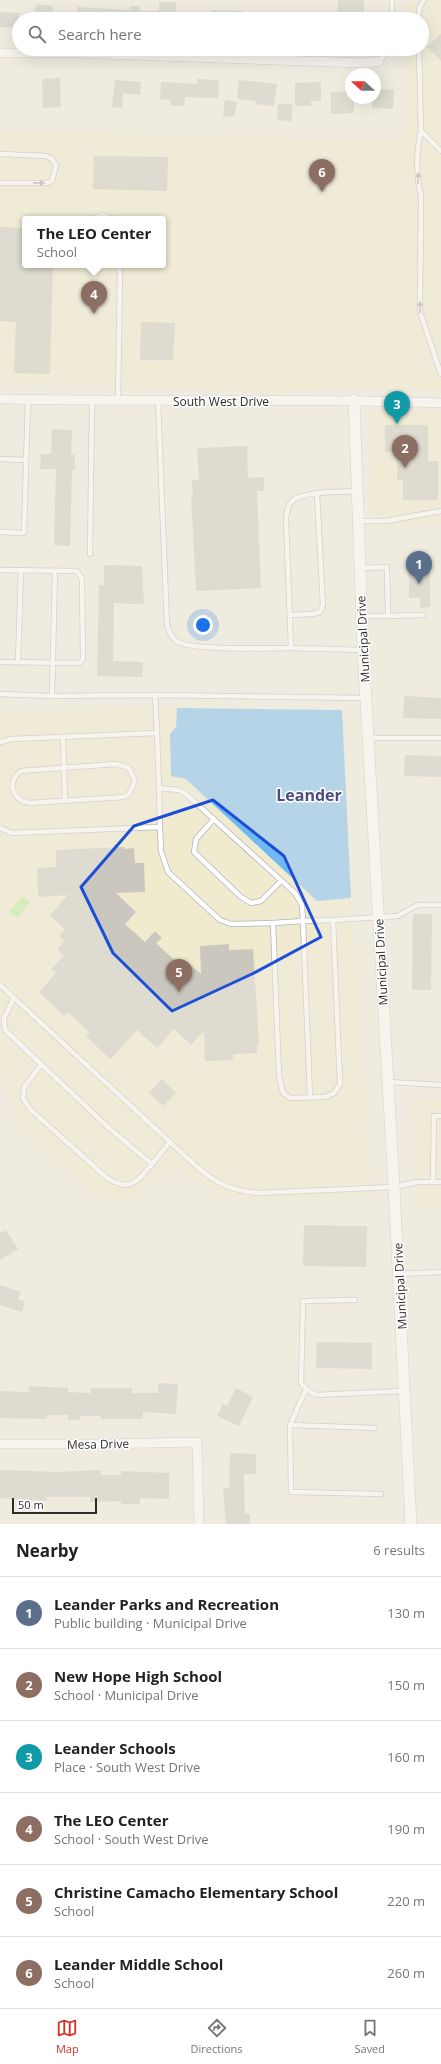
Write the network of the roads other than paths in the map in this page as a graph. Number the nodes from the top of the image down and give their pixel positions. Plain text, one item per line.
1 (392, 0) edge
2 (424, 0) edge
3 (392, 12) edge
4 (419, 12) edge
5 (0, 53) edge
6 (12, 53) edge
7 (110, 56) edge
8 (384, 56) edge
9 (419, 56) edge
10 (379, 61) joint
11 (421, 131) junction
12 (441, 151) edge
13 (0, 154) edge
14 (0, 183) edge
15 (119, 268) edge
16 (441, 374) edge
17 (0, 399) edge
18 (28, 400) junction
19 (354, 400) junction
20 (92, 401) junction
21 (118, 401) junction
22 (158, 401) junction
23 (441, 403) edge
24 (0, 459) edge
25 (26, 460) junction
26 (357, 491) junction
27 (317, 494) junction
28 (441, 511) edge
29 (358, 521) junction
30 (0, 532) edge
31 (90, 554) dead end
32 (360, 568) junction
33 (0, 570) edge
34 (21, 570) junction
35 (55, 571) junction
36 (290, 615) junction
37 (423, 615) dead end
38 (362, 616) junction
39 (388, 616) junction
40 (291, 648) junction
41 (363, 650) junction
42 (0, 662) edge
43 (18, 662) junction
44 (53, 662) junction
45 (0, 694) edge
46 (52, 696) junction
47 (155, 696) junction
48 (366, 698) junction
49 (156, 733) junction
50 (63, 737) junction
51 (368, 738) junction
52 (441, 738) edge
53 (0, 742) edge
54 (64, 767) junction
55 (159, 788) junction
56 (65, 801) junction
57 (214, 819) junction
58 (160, 827) junction
59 (0, 828) edge
60 (281, 881) junction
61 (441, 905) edge
62 (378, 917) junction
63 (333, 920) junction
64 (303, 921) junction
65 (273, 923) junction
66 (0, 985) edge
67 (14, 998) junction
68 (41, 1065) junction
69 (388, 1082) junction
70 (441, 1085) edge
71 (310, 1098) junction
72 (441, 1116) edge
73 (170, 1142) junction
74 (152, 1164) junction
75 (433, 1182) junction
76 (441, 1182) edge
77 (394, 1187) junction
78 (441, 1272) edge
79 (399, 1274) junction
80 (355, 1300) dead end
81 (306, 1389) junction
82 (405, 1390) junction
83 (290, 1425) junction
84 (375, 1428) dead end
85 (0, 1444) edge
86 (381, 1494) dead end
87 (199, 1524) edge
88 (411, 1524) edge

1 - 3 lane
2 - 4 lane
5 - 6 street
7 - 10 street
8 - 10 lane
9 - 11 lane
11 - 12 lane
16 -> 11 lane
14 -> 13 lane
15 - 21 lane
17 - 18 street, South West Drive
18 - 20 street, South West Drive
18 - 25 lane
19 - 22 street, South West Drive
19 - 23 street, South West Drive
19 - 26 street, Municipal Drive
20 - 21 street, South West Drive
20 - 31 lane
21 - 22 street, South West Drive
22 - 40 lane
24 - 25 lane
25 - 30 lane
26 - 27 lane
26 - 29 street, Municipal Drive
27 - 36 lane
27 - 36 lane
28 - 29 lane
29 - 32 street, Municipal Drive
32 - 38 street, Municipal Drive
32 - 39 lane
33 - 34 lane
34 - 35 lane
34 - 43 lane
35 - 44 lane
35 - 44 lane
36 - 40 lane
37 - 39 lane
38 - 39 lane
38 - 41 street, Municipal Drive
40 - 41 lane
41 - 48 street, Municipal Drive
42 - 43 lane
43 - 44 lane
44 - 46 lane
45 - 46 lane
46 - 47 lane
47 - 48 lane
47 - 49 lane
48 - 51 street, Municipal Drive
49 - 50 lane
49 - 55 lane
50 - 53 lane
50 - 54 lane
51 - 52 lane
51 - 62 street, Municipal Drive
54 - 56 lane
54 - 56 lane
54 - 56 lane
55 - 57 lane
55 - 58 lane
57 - 60 lane
57 - 60 lane
58 - 59 lane
58 - 65 lane
60 - 64 lane
61 - 62 lane
62 - 63 lane
62 - 69 street, Municipal Drive
63 - 64 lane
63 - 71 lane
64 - 65 lane
64 - 71 lane
65 - 71 lane
66 - 67 lane
67 - 68 lane
67 - 73 lane
68 - 74 lane
68 - 74 lane
69 - 70 lane
69 - 77 street, Municipal Drive
72 - 75 lane
73 - 74 lane
73 - 77 lane
75 - 76 lane
75 - 77 lane
77 - 79 street, Municipal Drive
78 - 79 lane
79 - 82 street, Municipal Drive
80 - 81 lane
81 - 82 lane
81 - 83 lane
82 - 88 street, Municipal Drive
83 - 84 lane
83 - 86 lane
85 - 87 street, Mesa Drive

